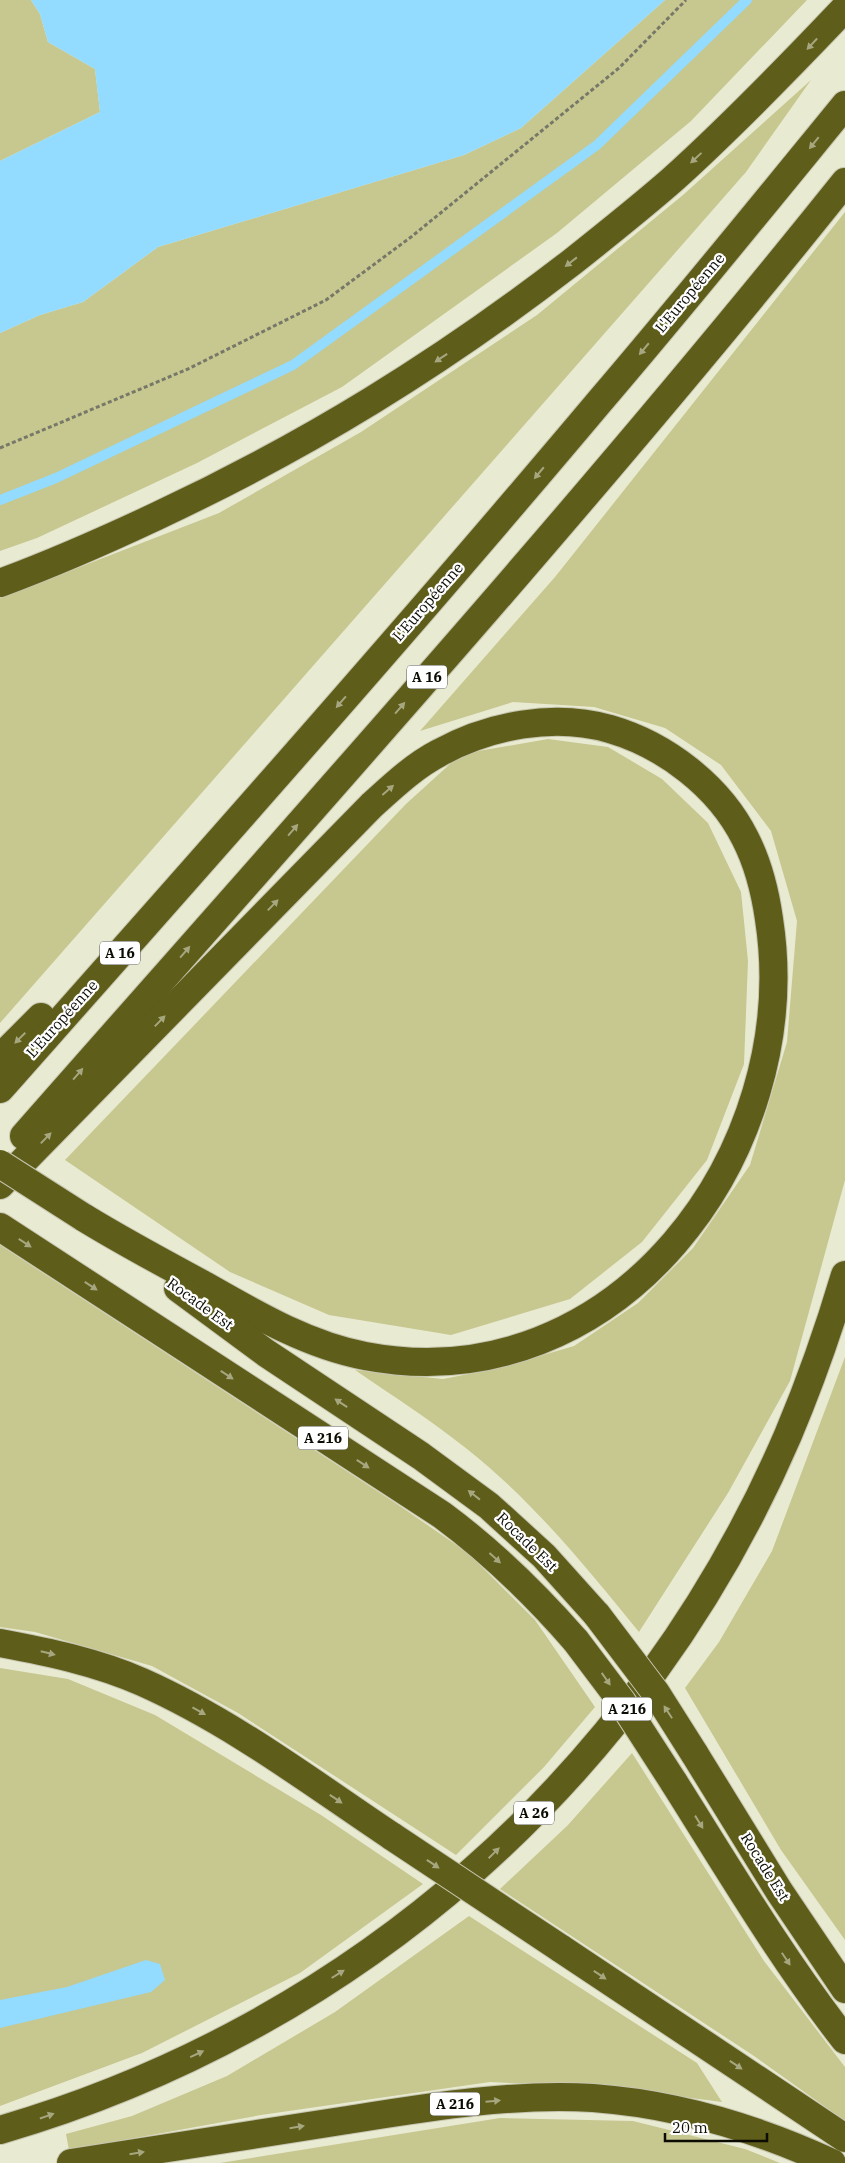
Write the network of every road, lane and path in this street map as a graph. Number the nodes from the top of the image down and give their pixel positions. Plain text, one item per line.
1 (686, 0) edge
2 (845, 8) edge
3 (845, 105) edge
4 (845, 182) edge
5 (0, 448) edge
6 (0, 583) edge
7 (241, 818) junction
8 (0, 1058) edge
9 (0, 1089) edge
10 (0, 1164) edge
11 (0, 1185) edge
12 (83, 1217) junction
13 (0, 1227) edge
14 (845, 1275) edge
15 (0, 1643) edge
16 (845, 1989) edge
17 (845, 2040) edge
18 (0, 2130) edge
19 (845, 2138) edge
20 (71, 2163) edge
21 (832, 2163) edge

1 - 5 path
2 -> 6 highway
3 -> 7 highway, L'Européenne / A 16
10 -> 4 highway, A 16
7 -> 8 highway
7 - 9 highway, L'Européenne / A 16
10 - 12 highway, A 216, bridge
11 -> 12 highway
16 -> 12 highway, Rocade Est / A 216, bridge
13 -> 17 highway, A 216, bridge
18 -> 14 highway, A 26
15 -> 19 highway, bridge
20 -> 21 highway, A 216

